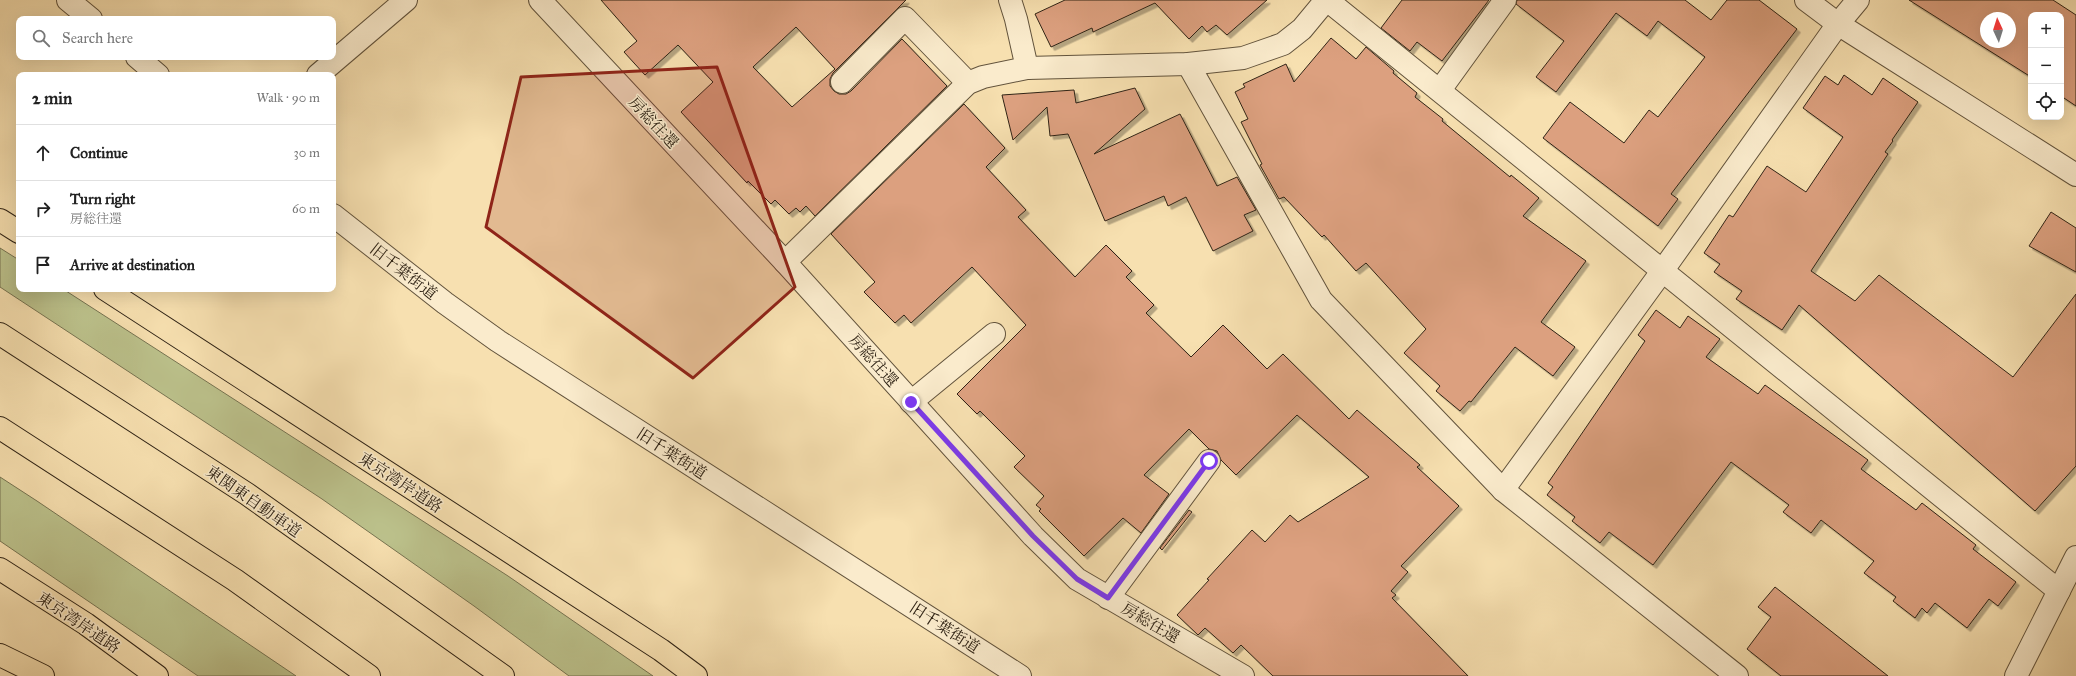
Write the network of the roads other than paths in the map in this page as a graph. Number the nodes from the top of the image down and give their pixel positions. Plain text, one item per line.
1 (68, 0) edge
2 (406, 0) edge
3 (540, 0) edge
4 (1010, 0) edge
5 (1327, 0) edge
6 (1505, 0) edge
7 (1806, 0) edge
8 (1858, 0) edge
9 (87, 16) edge
10 (1838, 24) junction
11 (140, 60) edge
12 (336, 60) edge
13 (336, 60) edge
14 (1188, 64) junction
15 (1027, 68) junction
16 (154, 72) edge
17 (322, 72) edge
18 (842, 82) dead end
19 (968, 83) junction
20 (1440, 90) junction
21 (2076, 175) edge
22 (336, 217) edge
23 (0, 220) edge
24 (16, 230) edge
25 (785, 262) junction
26 (1663, 270) junction
27 (111, 292) edge
28 (0, 334) edge
29 (994, 334) dead end
30 (911, 402) junction
31 (0, 428) edge
32 (1209, 461) dead end
33 (1503, 490) junction
34 (2076, 557) edge
35 (0, 569) edge
36 (2059, 590) junction
37 (1108, 598) junction
38 (0, 655) edge
39 (43, 676) edge
40 (157, 676) edge
41 (369, 676) edge
42 (504, 676) edge
43 (696, 676) edge
44 (1020, 676) edge
45 (1244, 676) edge
46 (1737, 676) edge
47 (2016, 676) edge

1 - 9 street
2 - 13 street
3 - 25 street, 房総往還
4 - 15 street
5 - 14 street
5 - 20 street
6 - 20 street
7 - 10 street
8 - 10 street
10 - 21 street
10 - 26 street
11 - 16 street
12 - 17 street
14 - 15 street
14 - 33 street
15 - 19 street
18 - 19 street
19 - 25 street
20 - 26 street
22 - 44 street, 旧千葉街道
23 - 24 highway
25 - 30 street, 房総往還
26 - 33 street
26 - 36 street
27 - 43 highway, 東京湾岸道路
28 - 42 highway, 東関東自動車道
29 - 30 street
30 - 37 street, 房総往還
31 - 41 highway
32 - 37 street
33 - 46 street
34 - 36 street
35 - 40 highway, 東京湾岸道路
36 - 47 street
37 - 45 street, 房総往還
38 - 39 highway

